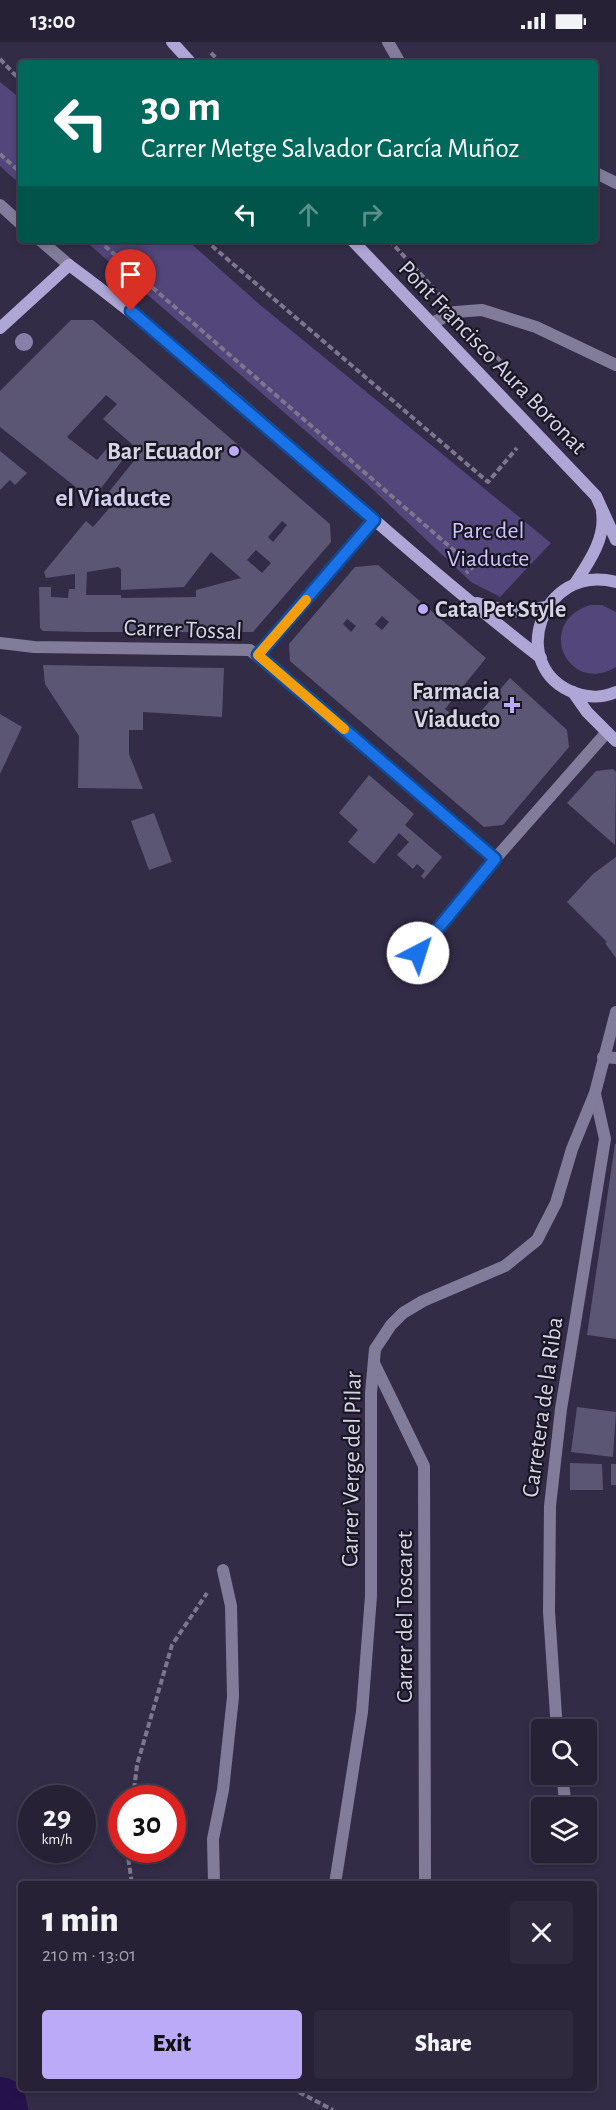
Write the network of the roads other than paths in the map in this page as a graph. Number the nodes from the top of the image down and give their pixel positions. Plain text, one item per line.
1 (172, 42) edge
2 (388, 42) edge
3 (187, 60) edge
4 (398, 60) edge
5 (598, 174) edge
6 (616, 183) edge
7 (0, 205) edge
8 (18, 221) edge
9 (43, 243) edge
10 (355, 243) edge
11 (69, 265) junction
12 (432, 323) junction
13 (0, 328) edge
14 (616, 365) edge
15 (601, 505) junction
16 (374, 520) junction
17 (616, 540) edge
18 (576, 582) junction
19 (616, 582) edge
20 (467, 600) junction
21 (547, 607) junction
22 (0, 643) edge
23 (258, 655) junction
24 (541, 658) junction
25 (573, 692) junction
26 (616, 692) edge
27 (611, 736) edge
28 (495, 859) junction
29 (418, 953) dead end
30 (616, 1012) edge
31 (610, 1058) edge
32 (595, 1093) junction
33 (373, 1362) junction
34 (223, 1570) road end
35 (555, 1719) edge
36 (214, 1881) edge
37 (335, 1881) edge
38 (425, 1881) edge

1 - 3 main road
2 - 4 street
5 - 6 street
7 - 8 street
9 - 11 street
10 - 12 main road, Pont Francisco Aura Boronat
11 - 13 main road
11 - 16 main road
12 - 14 street
12 - 15 main road, Pont Francisco Aura Boronat
15 - 17 main road, Pont Francisco Aura Boronat
15 - 18 main road
16 - 20 main road
16 - 23 street, Carrer Tossal
18 - 19 main road
18 - 21 main road
20 - 21 main road
20 - 24 main road
21 - 24 main road
22 - 23 street, Carrer Tossal
23 - 28 street
24 - 25 main road
25 - 26 main road
25 - 27 main road
27 - 28 street
28 - 29 street
30 - 31 street, Carrer Verge del Pilar
31 - 32 street, Carrer Verge del Pilar
32 - 33 street, Carrer Verge del Pilar
32 - 35 street, Carretera de la Riba
33 - 37 street, Carrer Verge del Pilar
33 - 38 street, Carrer del Toscaret
34 - 36 street

